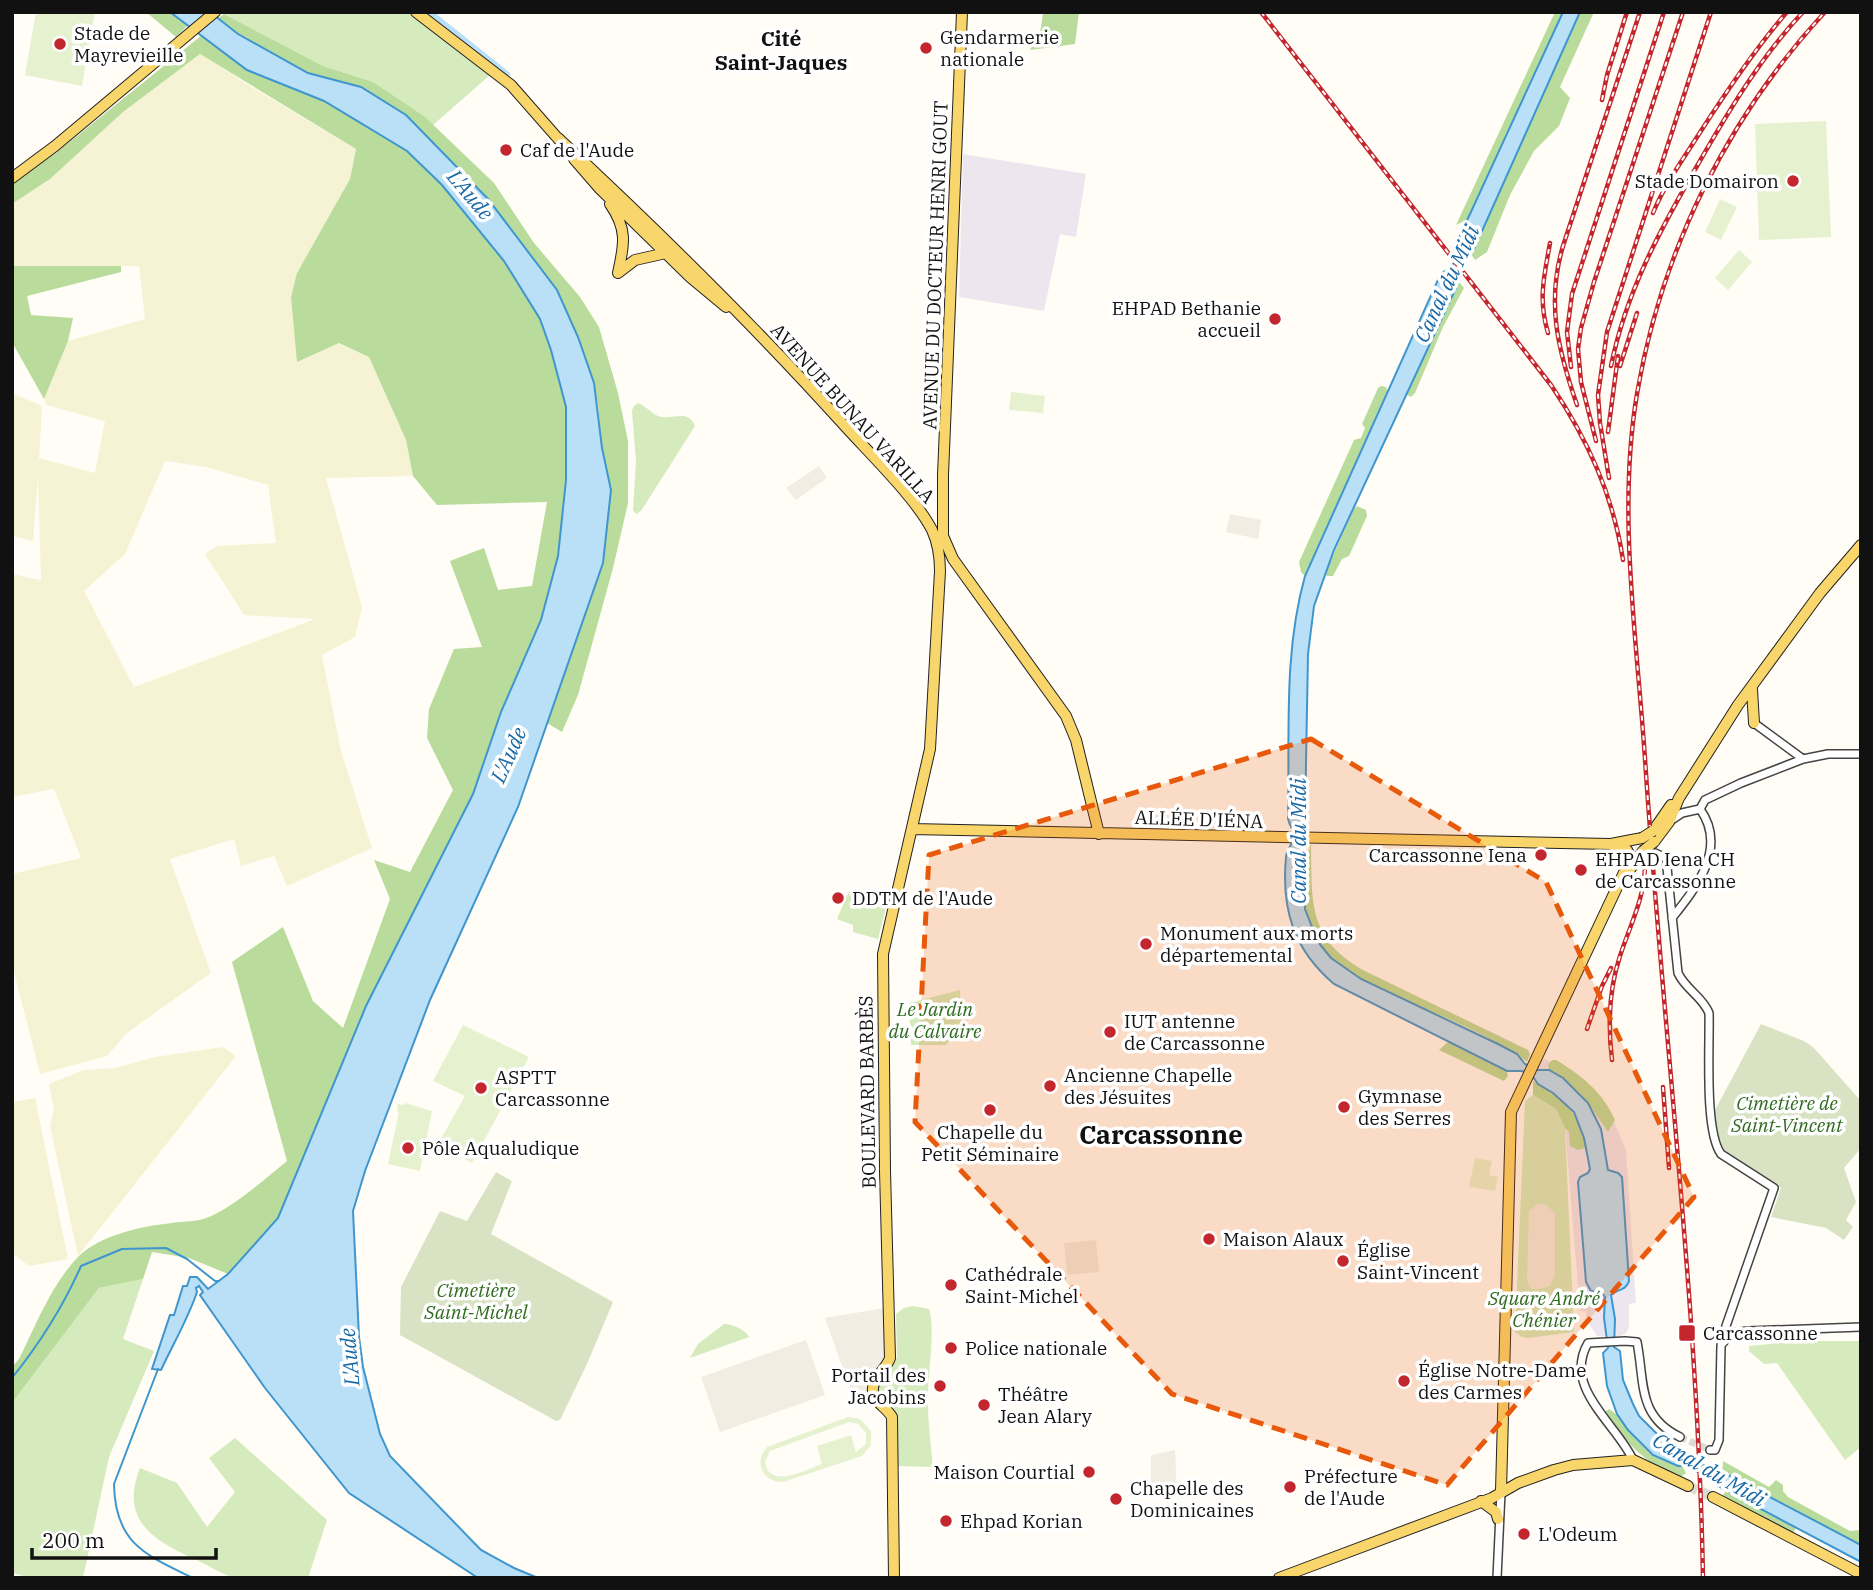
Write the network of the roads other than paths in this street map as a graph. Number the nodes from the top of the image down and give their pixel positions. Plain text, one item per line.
1 (215, 12) edge
2 (416, 12) edge
3 (962, 12) edge
4 (558, 138) junction
5 (12, 178) edge
6 (600, 189) junction
7 (666, 253) junction
8 (747, 320) junction
9 (943, 519) junction
10 (934, 532) junction
11 (1861, 545) edge
12 (953, 559) junction
13 (940, 562) junction
14 (1747, 712) junction
15 (1861, 754) edge
16 (1803, 759) junction
17 (1679, 798) junction
18 (1700, 809) junction
19 (1669, 821) junction
20 (912, 829) junction
21 (1099, 834) junction
22 (1654, 842) junction
23 (1611, 844) junction
24 (1623, 877) junction
25 (1672, 918) junction
26 (1726, 1326) junction
27 (1861, 1327) edge
28 (1748, 1331) junction
29 (1721, 1345) junction
30 (1680, 1437) tunnel mouth
31 (1713, 1450) dead end
32 (1633, 1460) junction
33 (1502, 1472) junction
34 (1518, 1483) junction
35 (1688, 1486) tunnel mouth
36 (1501, 1491) junction
37 (1713, 1497) tunnel mouth
38 (1481, 1501) junction
39 (1498, 1519) junction
40 (1861, 1574) edge
41 (894, 1578) edge
42 (1279, 1578) edge
43 (1497, 1578) edge

1 - 5 main road
2 - 4 main road, AVENUE BUNAU VARILLA
3 - 9 main road, AVENUE DU DOCTEUR HENRI GOUT
4 - 6 main road, AVENUE BUNAU VARILLA
4 - 8 main road, AVENUE BUNAU VARILLA
6 - 7 main road, AVENUE BUNAU VARILLA
6 - 7 main road
7 - 8 main road, AVENUE BUNAU VARILLA
8 - 10 main road, AVENUE BUNAU VARILLA
9 - 10 main road
9 - 10 main road, AVENUE BUNAU VARILLA
10 - 12 main road, AVENUE BUNAU VARILLA
10 - 13 main road
11 - 14 main road
12 - 13 main road
12 - 21 main road, AVENUE BUNAU VARILLA
13 - 20 main road
14 - 16 street
14 - 17 main road
15 - 16 street
16 - 18 street
17 - 19 main road
17 - 22 main road
18 - 19 street
18 - 25 street
19 - 22 main road
20 - 21 main road, ALLÉE D'IÉNA
20 - 41 main road, BOULEVARD BARBÈS
21 - 23 main road, ALLÉE D'IÉNA
22 - 23 main road, ALLÉE D'IÉNA, bridge
22 - 24 main road, bridge
22 - 25 street
23 - 24 main road
24 - 33 main road
25 - 26 street
26 - 28 street
26 - 29 street
27 - 28 street
28 - 29 street
29 - 31 street
30 - 32 street
32 - 34 main road
32 - 35 main road
33 - 34 main road
33 - 36 main road
33 - 38 main road
34 - 36 main road
36 - 38 main road
36 - 39 street
37 - 40 main road
38 - 39 main road
38 - 42 main road
39 - 43 street

